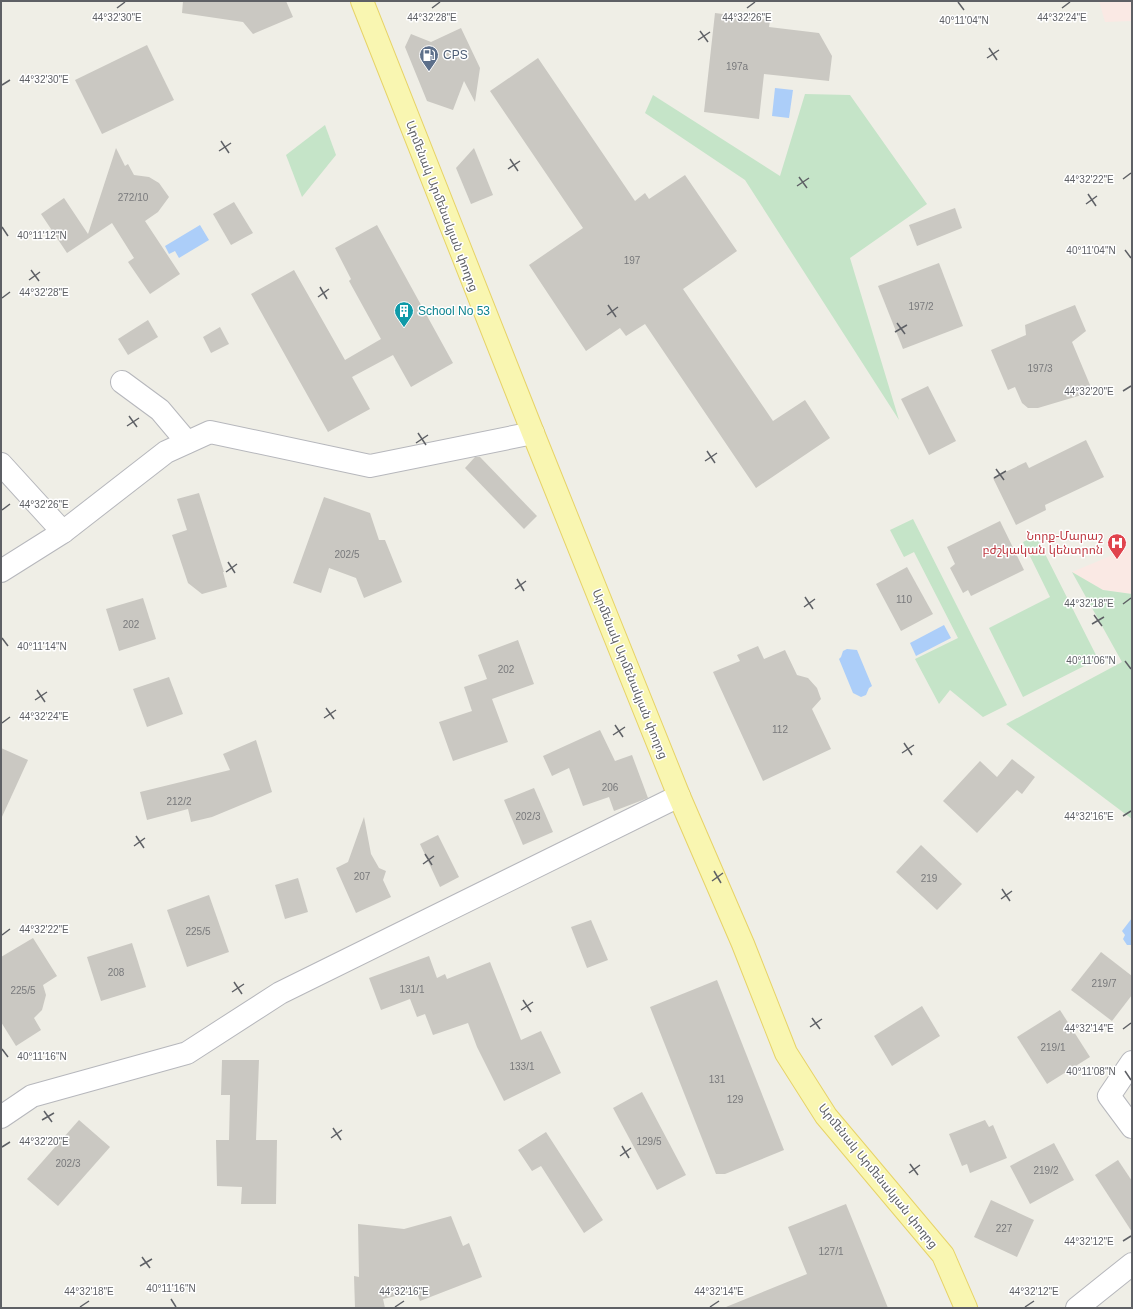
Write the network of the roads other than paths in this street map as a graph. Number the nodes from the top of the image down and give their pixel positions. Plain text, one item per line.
1 (362, 1) edge
2 (122, 382) dead end
3 (533, 433) junction
4 (187, 442) junction
5 (1, 464) edge
6 (63, 532) junction
7 (1, 571) edge
8 (679, 796) junction
9 (1132, 1062) edge
10 (1, 1117) edge
11 (1132, 1127) edge
12 (1132, 1264) edge
13 (966, 1308) edge
14 (1077, 1308) edge

1 - 3 main road, Արմենակ Արմենակյան փողոց
2 - 4 street
3 - 4 street
3 - 8 main road, Արմենակ Արմենակյան փողոց
4 - 6 street
5 - 6 street
6 - 7 street
8 - 10 street
8 - 13 main road, Արմենակ Արմենակյան փողոց
9 - 11 street
12 - 14 street

